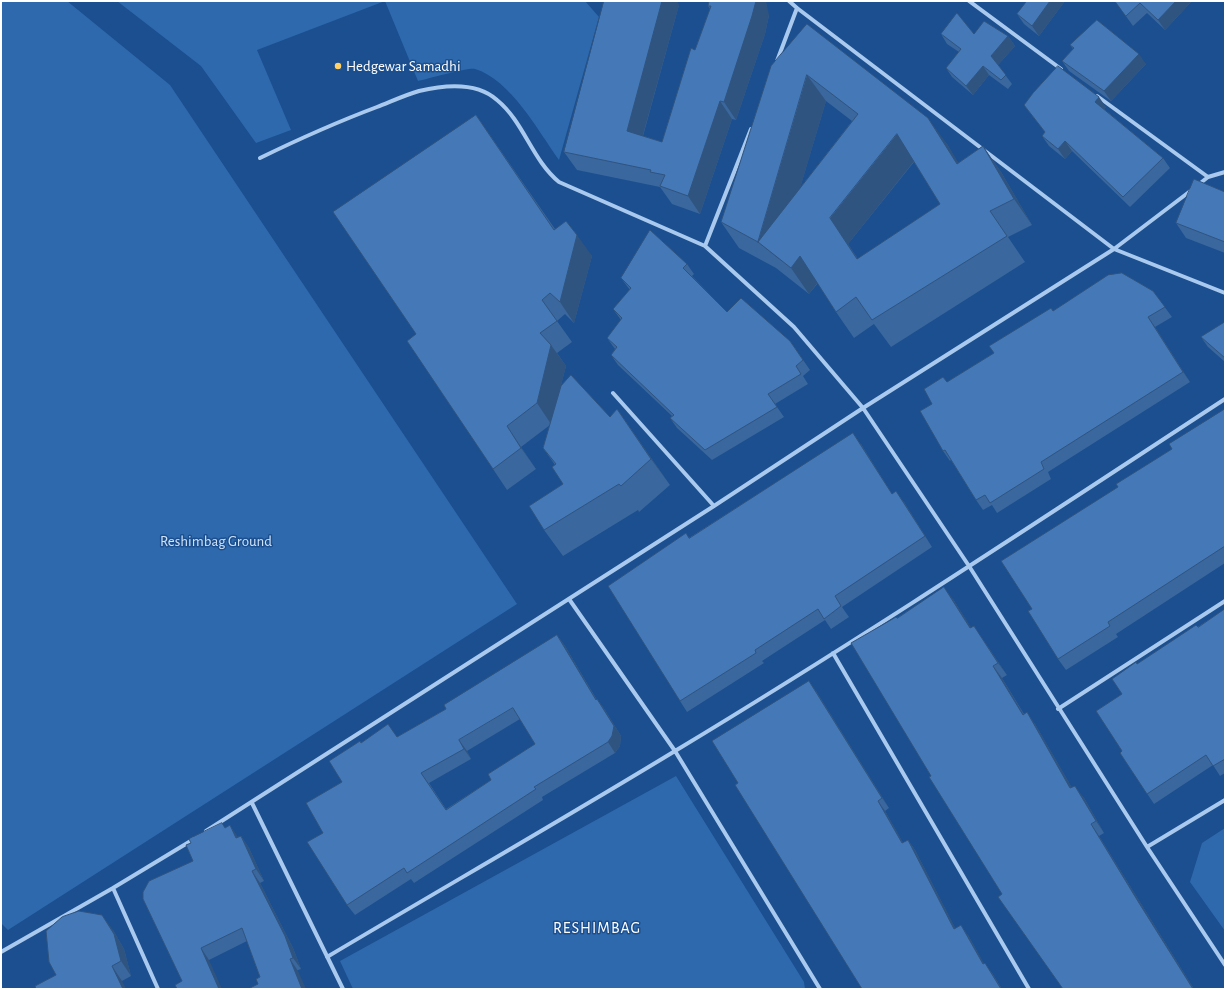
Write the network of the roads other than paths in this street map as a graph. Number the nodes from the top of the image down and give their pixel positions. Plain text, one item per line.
1 (789, 1) edge
2 (969, 1) edge
3 (797, 8) junction
4 (774, 68) edge
5 (1063, 71) edge
6 (1095, 94) edge
7 (751, 127) edge
8 (260, 158) dead end
9 (1225, 172) edge
10 (1208, 177) junction
11 (705, 246) junction
12 (1114, 249) junction
13 (1225, 293) edge
14 (613, 393) dead end
15 (1225, 399) edge
16 (863, 408) junction
17 (714, 506) junction
18 (969, 566) junction
19 (569, 599) junction
20 (1225, 601) edge
21 (833, 653) junction
22 (1058, 709) junction
23 (675, 751) junction
24 (1225, 800) edge
25 (252, 803) junction
26 (1147, 847) junction
27 (113, 888) junction
28 (1, 952) edge
29 (327, 957) junction
30 (1225, 965) edge
31 (158, 989) edge
32 (343, 989) edge
33 (820, 989) edge
34 (1029, 989) edge

1 - 3 street
2 - 5 street
3 - 4 street
3 - 12 street
6 - 10 street
7 - 11 street
8 - 11 street
9 - 10 street
10 - 12 street
11 - 16 street
12 - 13 street
12 - 16 street
14 - 17 street
15 - 18 street
16 - 17 street
16 - 18 street
17 - 19 street
18 - 21 street
18 - 22 street
19 - 23 street
19 - 25 street
20 - 22 street
21 - 23 street
21 - 34 street
22 - 26 street
23 - 29 street
23 - 33 street
24 - 26 street
25 - 27 street
25 - 29 street
26 - 30 street
27 - 28 street
27 - 31 street
29 - 32 street

